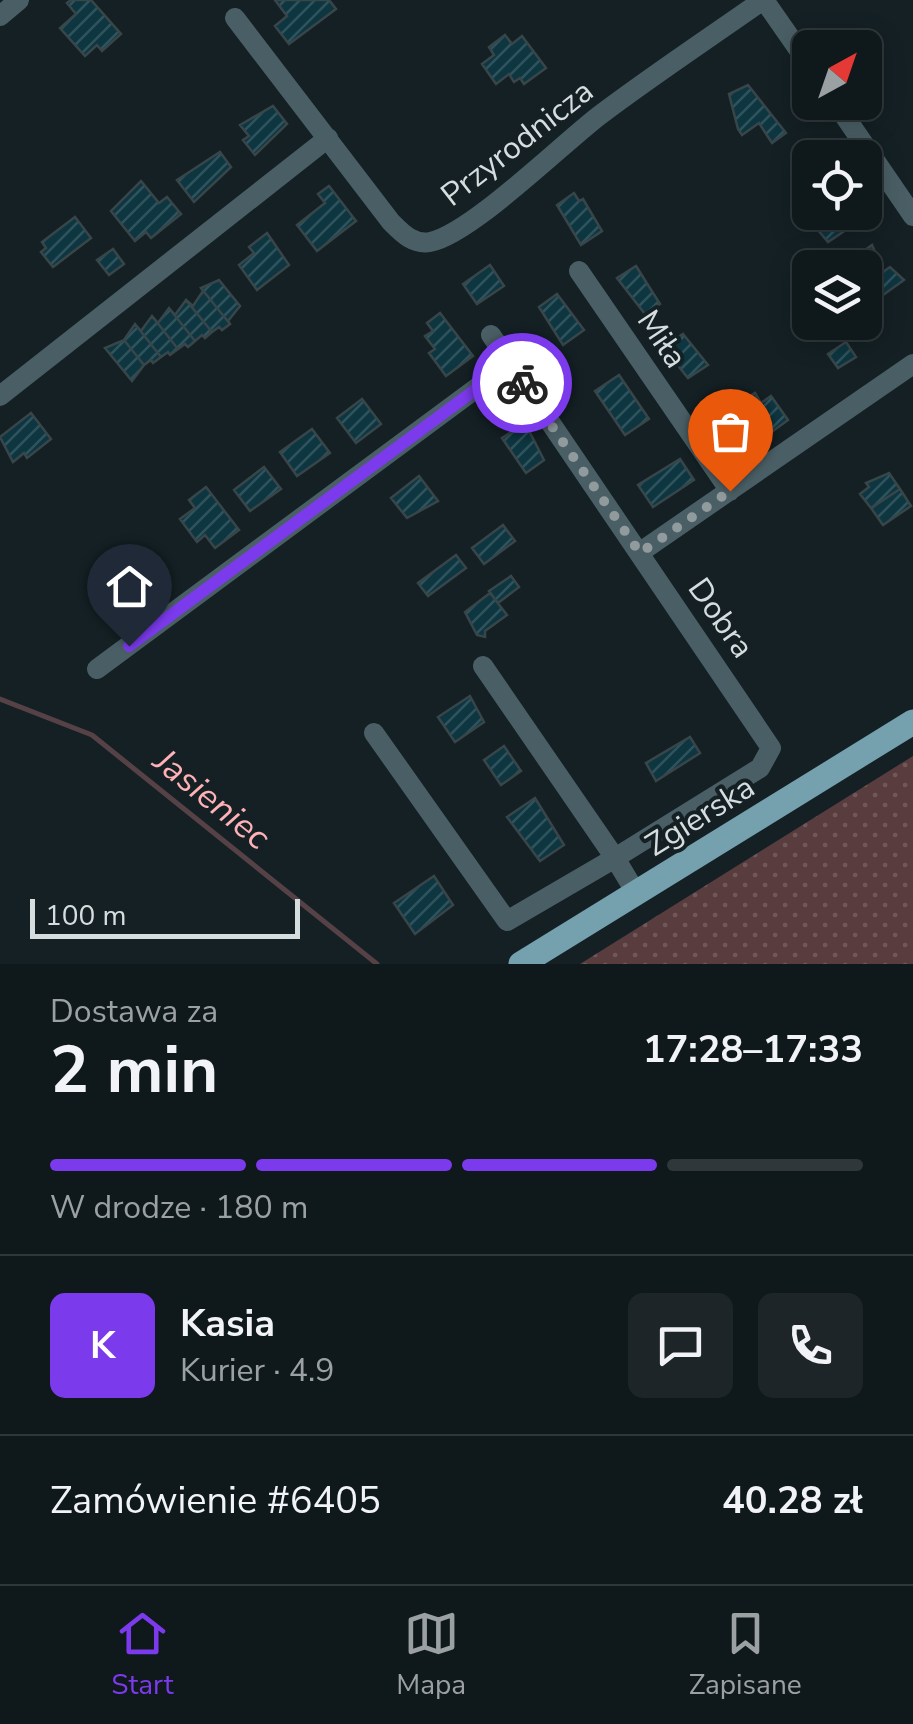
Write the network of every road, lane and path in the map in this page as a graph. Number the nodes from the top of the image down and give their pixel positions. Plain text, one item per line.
1 (19, 0) edge
2 (764, 0) edge
3 (0, 16) edge
4 (235, 18) dead end
5 (792, 40) edge
6 (847, 120) edge
7 (328, 138) junction
8 (913, 216) edge
9 (579, 271) dead end
10 (491, 336) dead end
11 (510, 364) junction
12 (913, 364) edge
13 (0, 396) edge
14 (730, 491) junction
15 (640, 553) junction
16 (483, 666) dead end
17 (97, 669) dead end
18 (913, 722) edge
19 (374, 733) dead end
20 (615, 858) junction
21 (636, 894) junction
22 (521, 964) edge

1 - 3 street
2 - 5 street
2 - 7 street, Przyrodnicza
4 - 7 street, Przyrodnicza
6 - 8 street
7 - 13 street
9 - 14 street, Miła
10 - 11 street, Dobra
11 - 15 street, Dobra
11 - 17 street
12 - 14 street
14 - 15 street
15 - 20 street, Dobra
16 - 20 street
18 - 21 main road, Zgierska
19 - 20 street
20 - 21 street
21 - 22 main road, Zgierska

